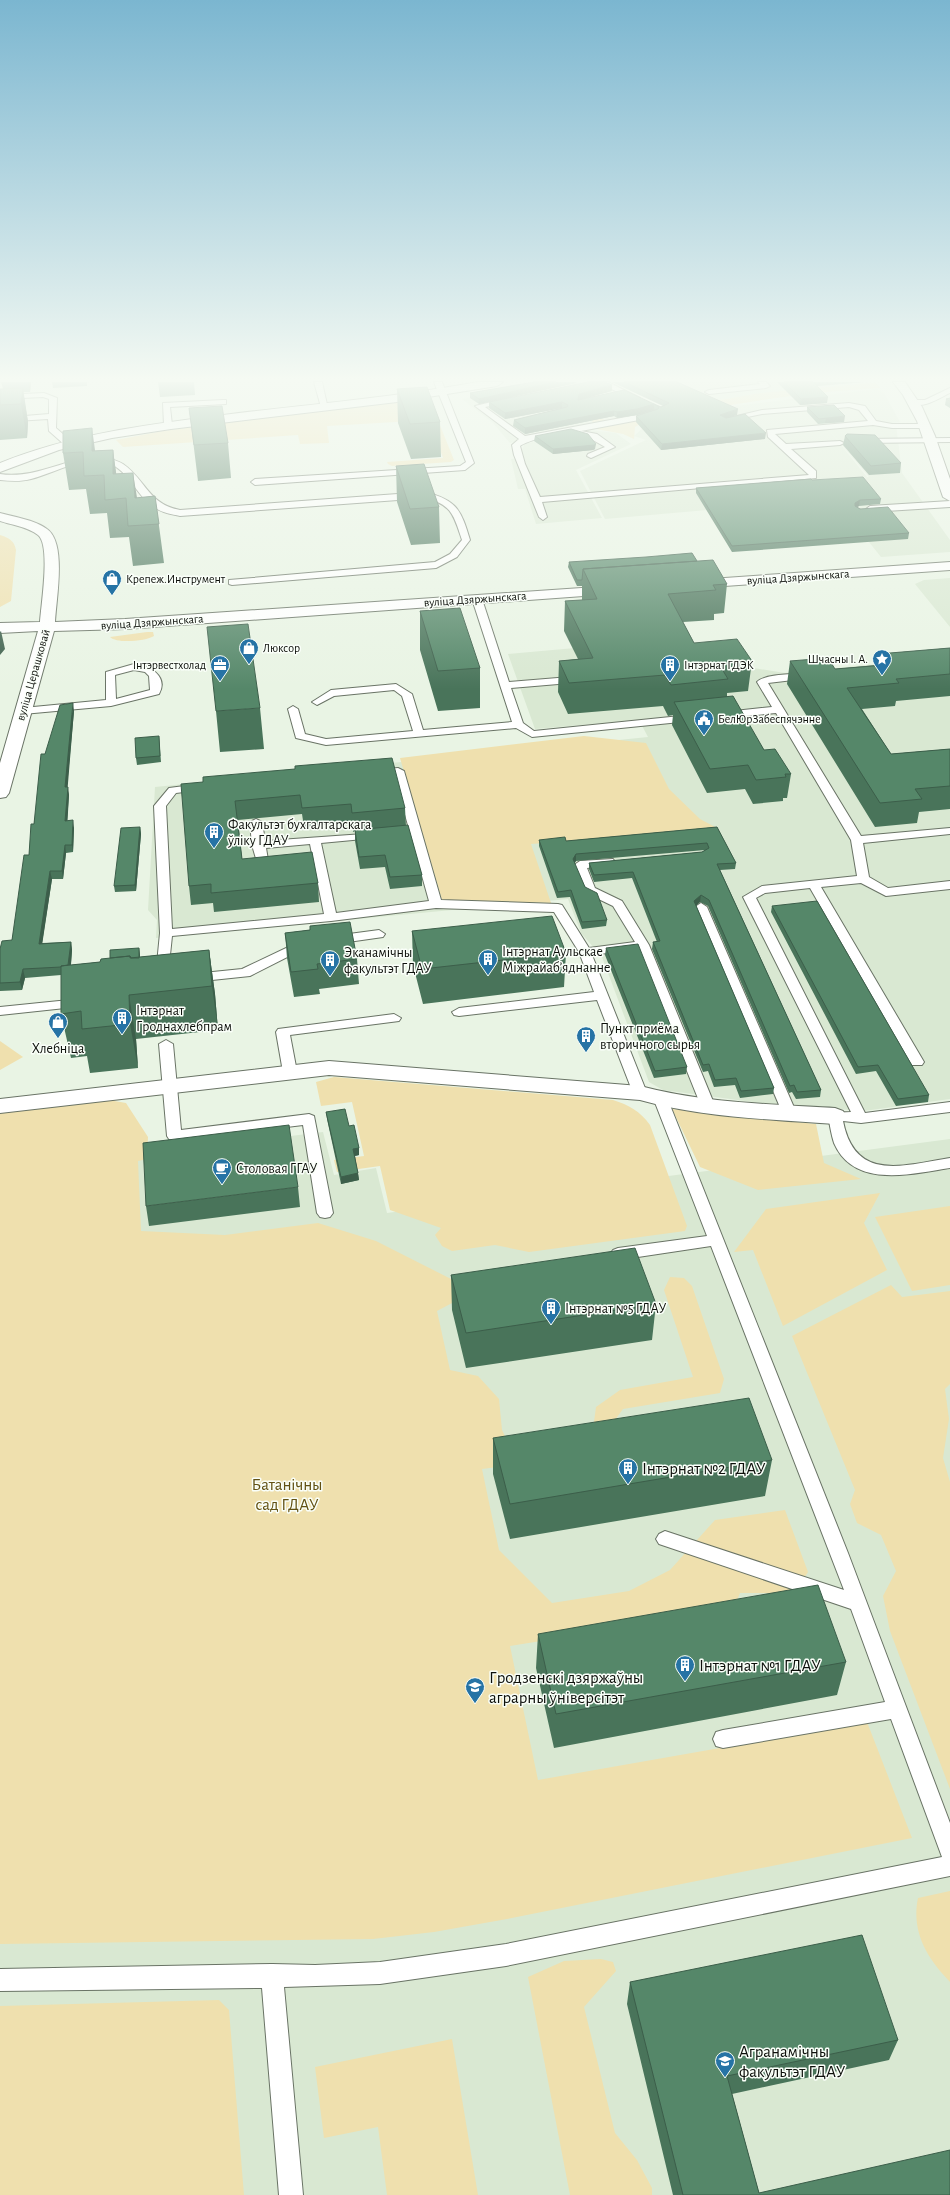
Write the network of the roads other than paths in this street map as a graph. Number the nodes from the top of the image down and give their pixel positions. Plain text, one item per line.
1 (137, 484) edge
2 (530, 484) edge
3 (716, 484) edge
4 (945, 484) edge
5 (950, 497) edge
6 (538, 500) junction
7 (950, 504) edge
8 (859, 510) edge
9 (0, 517) edge
10 (543, 517) dead end
11 (950, 566) edge
12 (232, 582) dead end
13 (684, 584) edge
14 (623, 589) edge
15 (477, 599) junction
16 (0, 628) edge
17 (47, 628) junction
18 (815, 675) edge
19 (570, 680) edge
20 (507, 686) junction
21 (317, 702) dead end
22 (111, 703) junction
23 (293, 709) dead end
24 (778, 710) junction
25 (23, 711) junction
26 (716, 716) edge
27 (701, 717) edge
28 (518, 725) junction
29 (419, 733) junction
30 (367, 773) edge
31 (212, 786) edge
32 (0, 793) edge
33 (256, 822) dead end
34 (950, 831) edge
35 (384, 834) edge
36 (315, 840) junction
37 (857, 840) junction
38 (258, 845) junction
39 (618, 861) edge
40 (263, 866) edge
41 (863, 879) junction
42 (813, 884) junction
43 (950, 885) edge
44 (436, 904) junction
45 (700, 907) dead end
46 (331, 917) junction
47 (166, 933) junction
48 (379, 934) dead end
49 (643, 945) junction
50 (585, 952) junction
51 (601, 995) junction
52 (90, 1001) edge
53 (0, 1011) edge
54 (459, 1012) dead end
55 (394, 1018) dead end
56 (166, 1044) dead end
57 (917, 1062) dead end
58 (290, 1072) junction
59 (169, 1086) junction
60 (640, 1093) junction
61 (662, 1100) junction
62 (0, 1106) edge
63 (708, 1106) junction
64 (950, 1106) edge
65 (789, 1112) junction
66 (835, 1116) junction
67 (861, 1118) junction
68 (950, 1163) edge
69 (325, 1213) dead end
70 (716, 1240) junction
71 (600, 1257) edge
72 (665, 1539) dead end
73 (857, 1603) junction
74 (896, 1709) junction
75 (724, 1739) dead end
76 (950, 1850) edge
77 (950, 1866) edge
78 (272, 1975) junction
79 (0, 1980) edge
80 (291, 2195) edge

1 - 12 lane
2 - 6 lane
3 - 6 lane
4 - 5 street
6 - 10 lane
7 - 8 lane
9 - 17 street, вуліца Церашковай
11 - 13 street, вуліца Дзяржынскага
14 - 15 street, вуліца Дзяржынскага
15 - 17 street, вуліца Дзяржынскага
15 - 20 lane
16 - 17 street, вуліца Дзяржынскага
17 - 25 street, вуліца Церашковай
18 - 24 lane
19 - 20 lane
20 - 28 lane
21 - 29 lane
22 - 22 lane
22 - 25 lane
23 - 29 lane
24 - 26 lane
24 - 37 lane
25 - 32 street, вуліца Церашковай
27 - 28 lane
28 - 29 lane
30 - 44 lane
31 - 47 lane
33 - 38 lane
34 - 37 lane
35 - 36 lane
36 - 38 lane
36 - 46 lane
37 - 41 lane
38 - 40 lane
39 - 49 lane
41 - 42 lane
41 - 43 lane
42 - 57 lane
42 - 67 lane
44 - 46 lane
44 - 50 lane
45 - 65 lane
46 - 47 lane
47 - 48 lane
49 - 50 lane
49 - 63 lane
50 - 51 lane
51 - 54 lane
51 - 60 lane
52 - 53 lane
55 - 58 lane
56 - 59 lane
58 - 59 street
58 - 60 street
59 - 62 street
59 - 69 lane
60 - 61 street
61 - 63 street
61 - 70 lane
63 - 65 street
64 - 67 lane
65 - 66 street
66 - 67 lane
66 - 68 lane
70 - 71 lane
70 - 73 lane
72 - 73 lane
73 - 74 lane
74 - 75 lane
74 - 76 lane
77 - 78 lane
78 - 79 lane
78 - 80 lane

